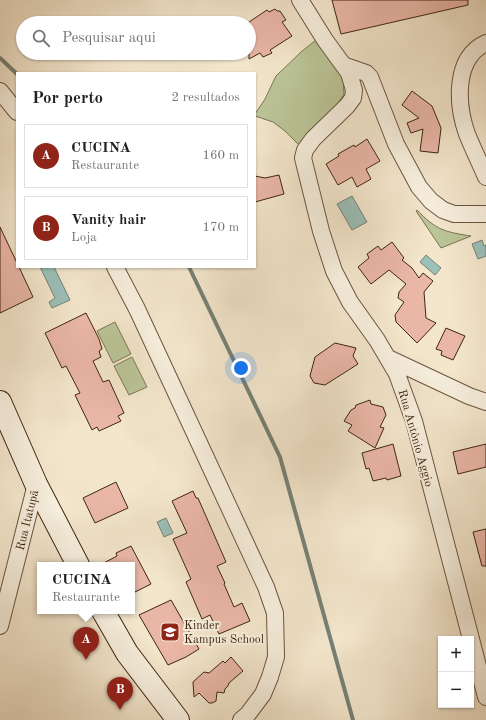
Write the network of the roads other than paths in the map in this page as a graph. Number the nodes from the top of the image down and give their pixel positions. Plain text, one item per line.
1 (300, 0) edge
2 (486, 43) edge
3 (343, 65) junction
4 (0, 91) edge
5 (16, 111) edge
6 (486, 177) edge
7 (486, 214) edge
8 (116, 268) edge
9 (388, 358) junction
10 (0, 402) edge
11 (486, 402) edge
12 (36, 484) junction
13 (76, 562) edge
14 (105, 614) edge
15 (0, 626) edge
16 (470, 636) edge
17 (474, 651) edge
18 (486, 697) edge
19 (178, 720) edge
20 (241, 720) edge

1 - 3 street
2 - 6 street
3 - 7 street
3 - 9 street, Rua Antônio Aggio
4 - 5 street
8 - 20 street
9 - 11 street
9 - 16 street, Rua Antônio Aggio
10 - 12 main road
12 - 13 main road
12 - 15 street, Rua Itatupã
14 - 19 main road
17 - 18 street, Rua Antônio Aggio

